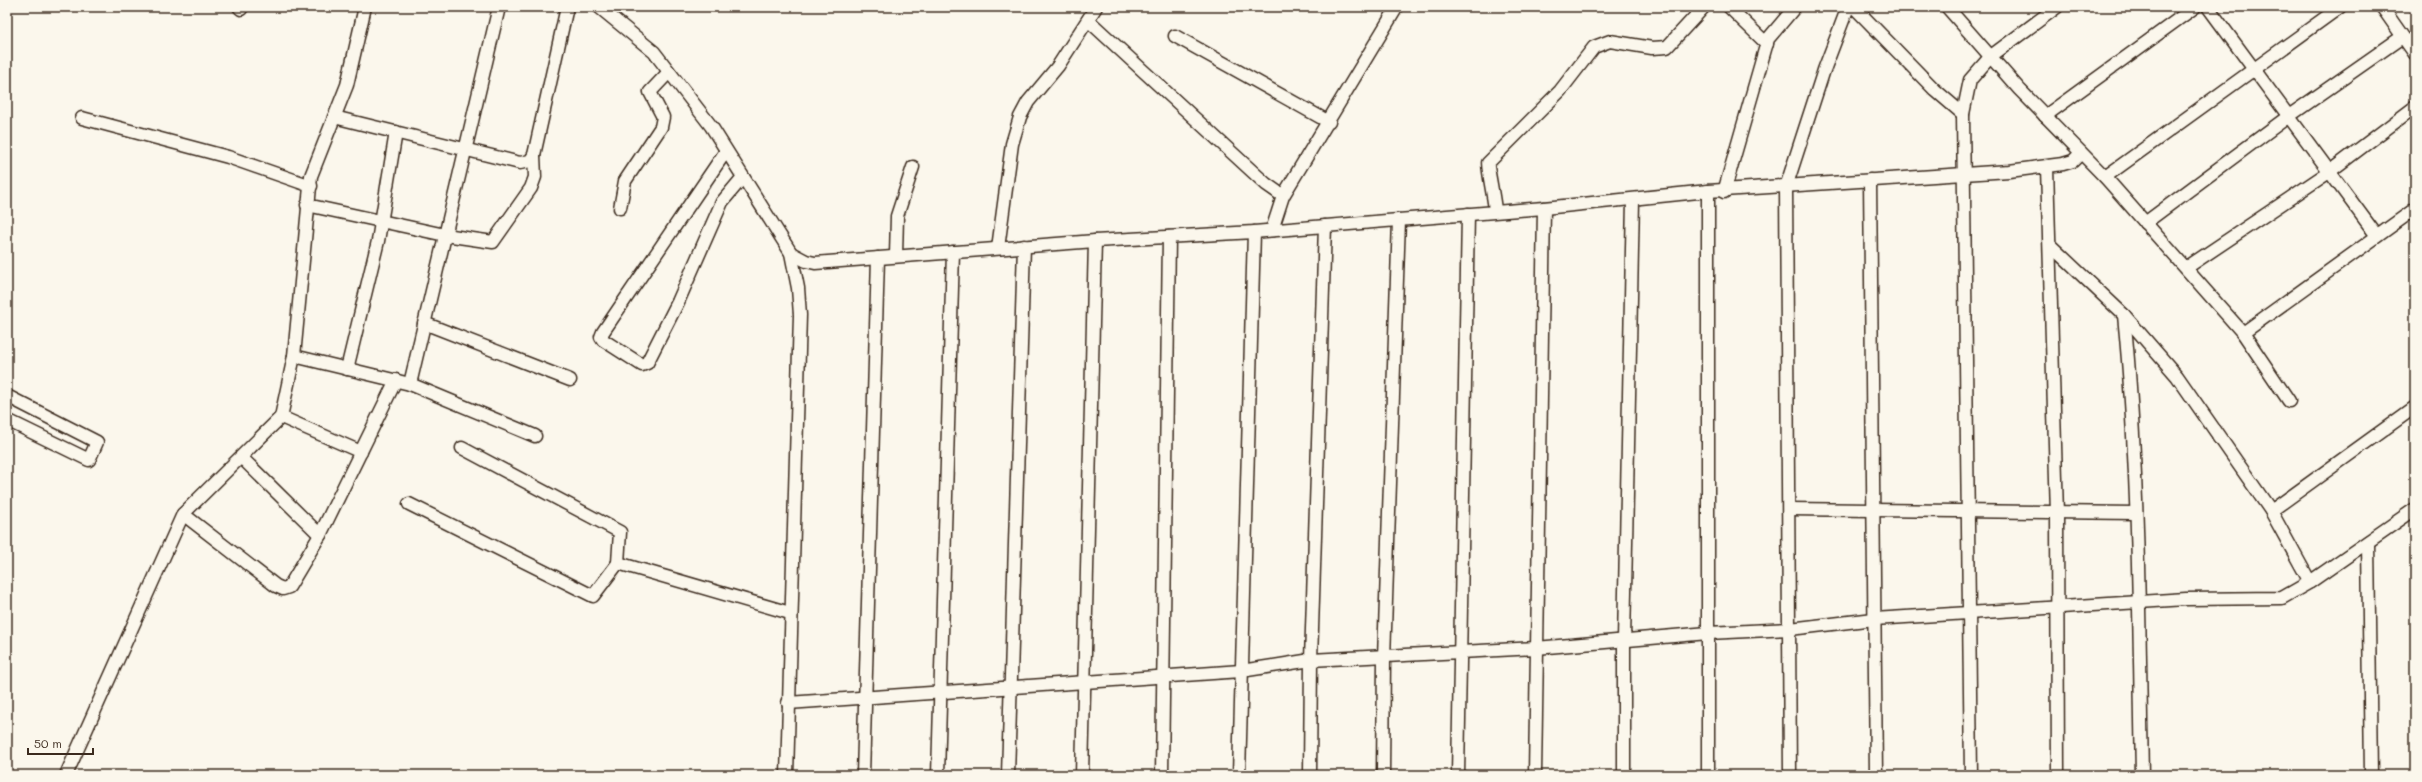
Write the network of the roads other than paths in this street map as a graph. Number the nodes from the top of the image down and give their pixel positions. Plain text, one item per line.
1 (365, 7) edge
2 (499, 7) edge
3 (567, 7) edge
4 (599, 7) edge
5 (1096, 7) edge
6 (1397, 7) edge
7 (1704, 7) edge
8 (1729, 7) edge
9 (1795, 7) edge
10 (1848, 7) edge
11 (1854, 7) edge
12 (1947, 7) edge
13 (2057, 7) edge
14 (2195, 7) edge
15 (2208, 7) edge
16 (2340, 7) edge
17 (2382, 7) edge
18 (1088, 20) junction
19 (1175, 36) dead end
20 (2402, 36) junction
21 (1767, 44) junction
22 (2415, 54) edge
23 (1991, 56) junction
24 (2256, 69) junction
25 (669, 72) junction
26 (2415, 107) edge
27 (1963, 114) junction
28 (2045, 116) junction
29 (2289, 116) junction
30 (334, 117) junction
31 (82, 118) dead end
32 (1329, 122) junction
33 (396, 132) junction
34 (464, 148) junction
35 (726, 151) junction
36 (2081, 153) junction
37 (534, 155) junction
38 (913, 167) dead end
39 (2047, 167) junction
40 (2329, 172) junction
41 (1964, 173) junction
42 (743, 177) junction
43 (2105, 177) junction
44 (1870, 180) junction
45 (311, 186) junction
46 (1786, 187) junction
47 (1708, 191) junction
48 (1724, 192) junction
49 (1283, 196) junction
50 (1633, 200) junction
51 (307, 205) junction
52 (620, 208) dead end
53 (1544, 208) junction
54 (2415, 209) edge
55 (1495, 212) junction
56 (1468, 214) junction
57 (1399, 220) junction
58 (380, 221) junction
59 (2146, 222) junction
60 (1325, 226) junction
61 (1272, 230) junction
62 (1254, 232) junction
63 (445, 235) junction
64 (2378, 236) junction
65 (1169, 237) junction
66 (1095, 241) junction
67 (2050, 245) junction
68 (1024, 246) junction
69 (998, 248) junction
70 (953, 252) junction
71 (791, 253) junction
72 (896, 256) junction
73 (878, 258) junction
74 (2186, 268) junction
75 (2124, 315) junction
76 (424, 323) junction
77 (2243, 333) junction
78 (294, 356) junction
79 (348, 369) junction
80 (396, 380) junction
81 (570, 380) dead end
82 (410, 384) junction
83 (7, 396) edge
84 (2289, 401) dead end
85 (2415, 407) edge
86 (281, 417) junction
87 (7, 420) edge
88 (535, 436) dead end
89 (462, 448) dead end
90 (361, 452) junction
91 (242, 458) junction
92 (409, 504) dead end
93 (1790, 509) junction
94 (2415, 509) edge
95 (1874, 510) junction
96 (1968, 511) junction
97 (2271, 512) junction
98 (2136, 513) junction
99 (183, 514) junction
100 (2057, 514) junction
101 (320, 535) junction
102 (2368, 542) junction
103 (618, 563) junction
104 (2310, 582) junction
105 (2139, 603) junction
106 (2057, 608) junction
107 (790, 613) junction
108 (1968, 613) junction
109 (1874, 620) junction
110 (1790, 629) junction
111 (1708, 633) junction
112 (1624, 641) junction
113 (1536, 648) junction
114 (1459, 652) junction
115 (1384, 658) junction
116 (1311, 660) junction
117 (1241, 671) junction
118 (1164, 676) junction
119 (1084, 681) junction
120 (1010, 688) junction
121 (940, 692) junction
122 (865, 698) junction
123 (788, 703) junction
124 (66, 775) edge
125 (786, 775) edge
126 (864, 775) edge
127 (938, 775) edge
128 (1008, 775) edge
129 (1082, 775) edge
130 (1162, 775) edge
131 (1240, 775) edge
132 (1310, 775) edge
133 (1383, 775) edge
134 (1458, 775) edge
135 (1535, 775) edge
136 (1624, 775) edge
137 (1708, 775) edge
138 (1790, 775) edge
139 (1876, 775) edge
140 (1971, 775) edge
141 (2058, 775) edge
142 (2142, 775) edge
143 (2371, 775) edge

1 - 30 street
2 - 34 street
3 - 37 street
4 - 25 street
5 - 18 street
6 - 32 street
7 - 55 street
8 - 21 street
9 - 21 street
10 - 46 street
11 - 27 street
12 - 23 street
13 - 23 street
14 - 28 street
15 - 24 street
16 - 24 street
17 - 20 street
18 - 49 street
18 - 69 street
19 - 32 street
20 - 22 street
20 - 29 street
21 - 48 street
23 - 27 street
23 - 28 street
24 - 29 street
24 - 43 street
25 - 35 street
25 - 52 street
26 - 40 street
27 - 41 street
28 - 36 street
29 - 40 street
29 - 59 street
30 - 33 street
30 - 45 street
31 - 45 street
32 - 49 street
33 - 34 street
33 - 58 street
34 - 37 street
34 - 63 street
35 - 42 street
35 - 42 street
36 - 39 street
36 - 43 street
37 - 63 street
38 - 72 street
39 - 41 street
39 - 67 street
40 - 64 street
40 - 74 street
41 - 44 street
41 - 96 street
42 - 71 street
43 - 59 street
44 - 46 street
44 - 95 street
45 - 51 street
46 - 48 street
46 - 93 street
47 - 48 street
47 - 50 street
47 - 111 street
49 - 61 street
50 - 53 street
50 - 112 street
51 - 58 street
51 - 78 street
53 - 55 street
53 - 113 street
54 - 64 street
55 - 56 street
56 - 57 street
56 - 114 street
57 - 60 street
57 - 115 street
58 - 63 street
58 - 79 street
59 - 74 street
60 - 61 street
60 - 116 street
61 - 62 street
62 - 65 street
62 - 117 street
63 - 76 street
64 - 77 street
65 - 66 street
65 - 118 street
66 - 68 street
66 - 119 street
67 - 75 street
67 - 100 street
68 - 69 street
68 - 120 street
69 - 70 street
70 - 72 street
70 - 121 street
71 - 73 street
71 - 107 street
72 - 73 street
73 - 122 street
74 - 77 street
75 - 97 street
75 - 98 street
76 - 81 street
76 - 82 street
77 - 84 street
78 - 79 street
78 - 86 street
79 - 80 street
80 - 82 street
80 - 90 street
82 - 88 street
83 - 87 street
85 - 97 street
86 - 90 street
86 - 91 street
89 - 103 street
90 - 101 street
91 - 99 street
91 - 101 street
92 - 103 street
93 - 95 street
93 - 110 street
94 - 102 street
95 - 96 street
95 - 109 street
96 - 100 street
96 - 108 street
97 - 104 street
98 - 100 street
98 - 105 street
99 - 101 street
99 - 124 street
100 - 106 street
102 - 104 street
102 - 143 street
103 - 107 street
104 - 105 street
105 - 106 street
105 - 142 street
106 - 108 street
106 - 141 street
107 - 123 street
108 - 109 street
108 - 140 street
109 - 110 street
109 - 139 street
110 - 111 street
110 - 138 street
111 - 112 street
111 - 137 street
112 - 113 street
112 - 136 street
113 - 114 street
113 - 135 street
114 - 115 street
114 - 134 street
115 - 116 street
115 - 133 street
116 - 117 street
116 - 132 street
117 - 118 street
117 - 131 street
118 - 119 street
118 - 130 street
119 - 120 street
119 - 129 street
120 - 121 street
120 - 128 street
121 - 122 street
121 - 127 street
122 - 123 street
122 - 126 street
123 - 125 street

